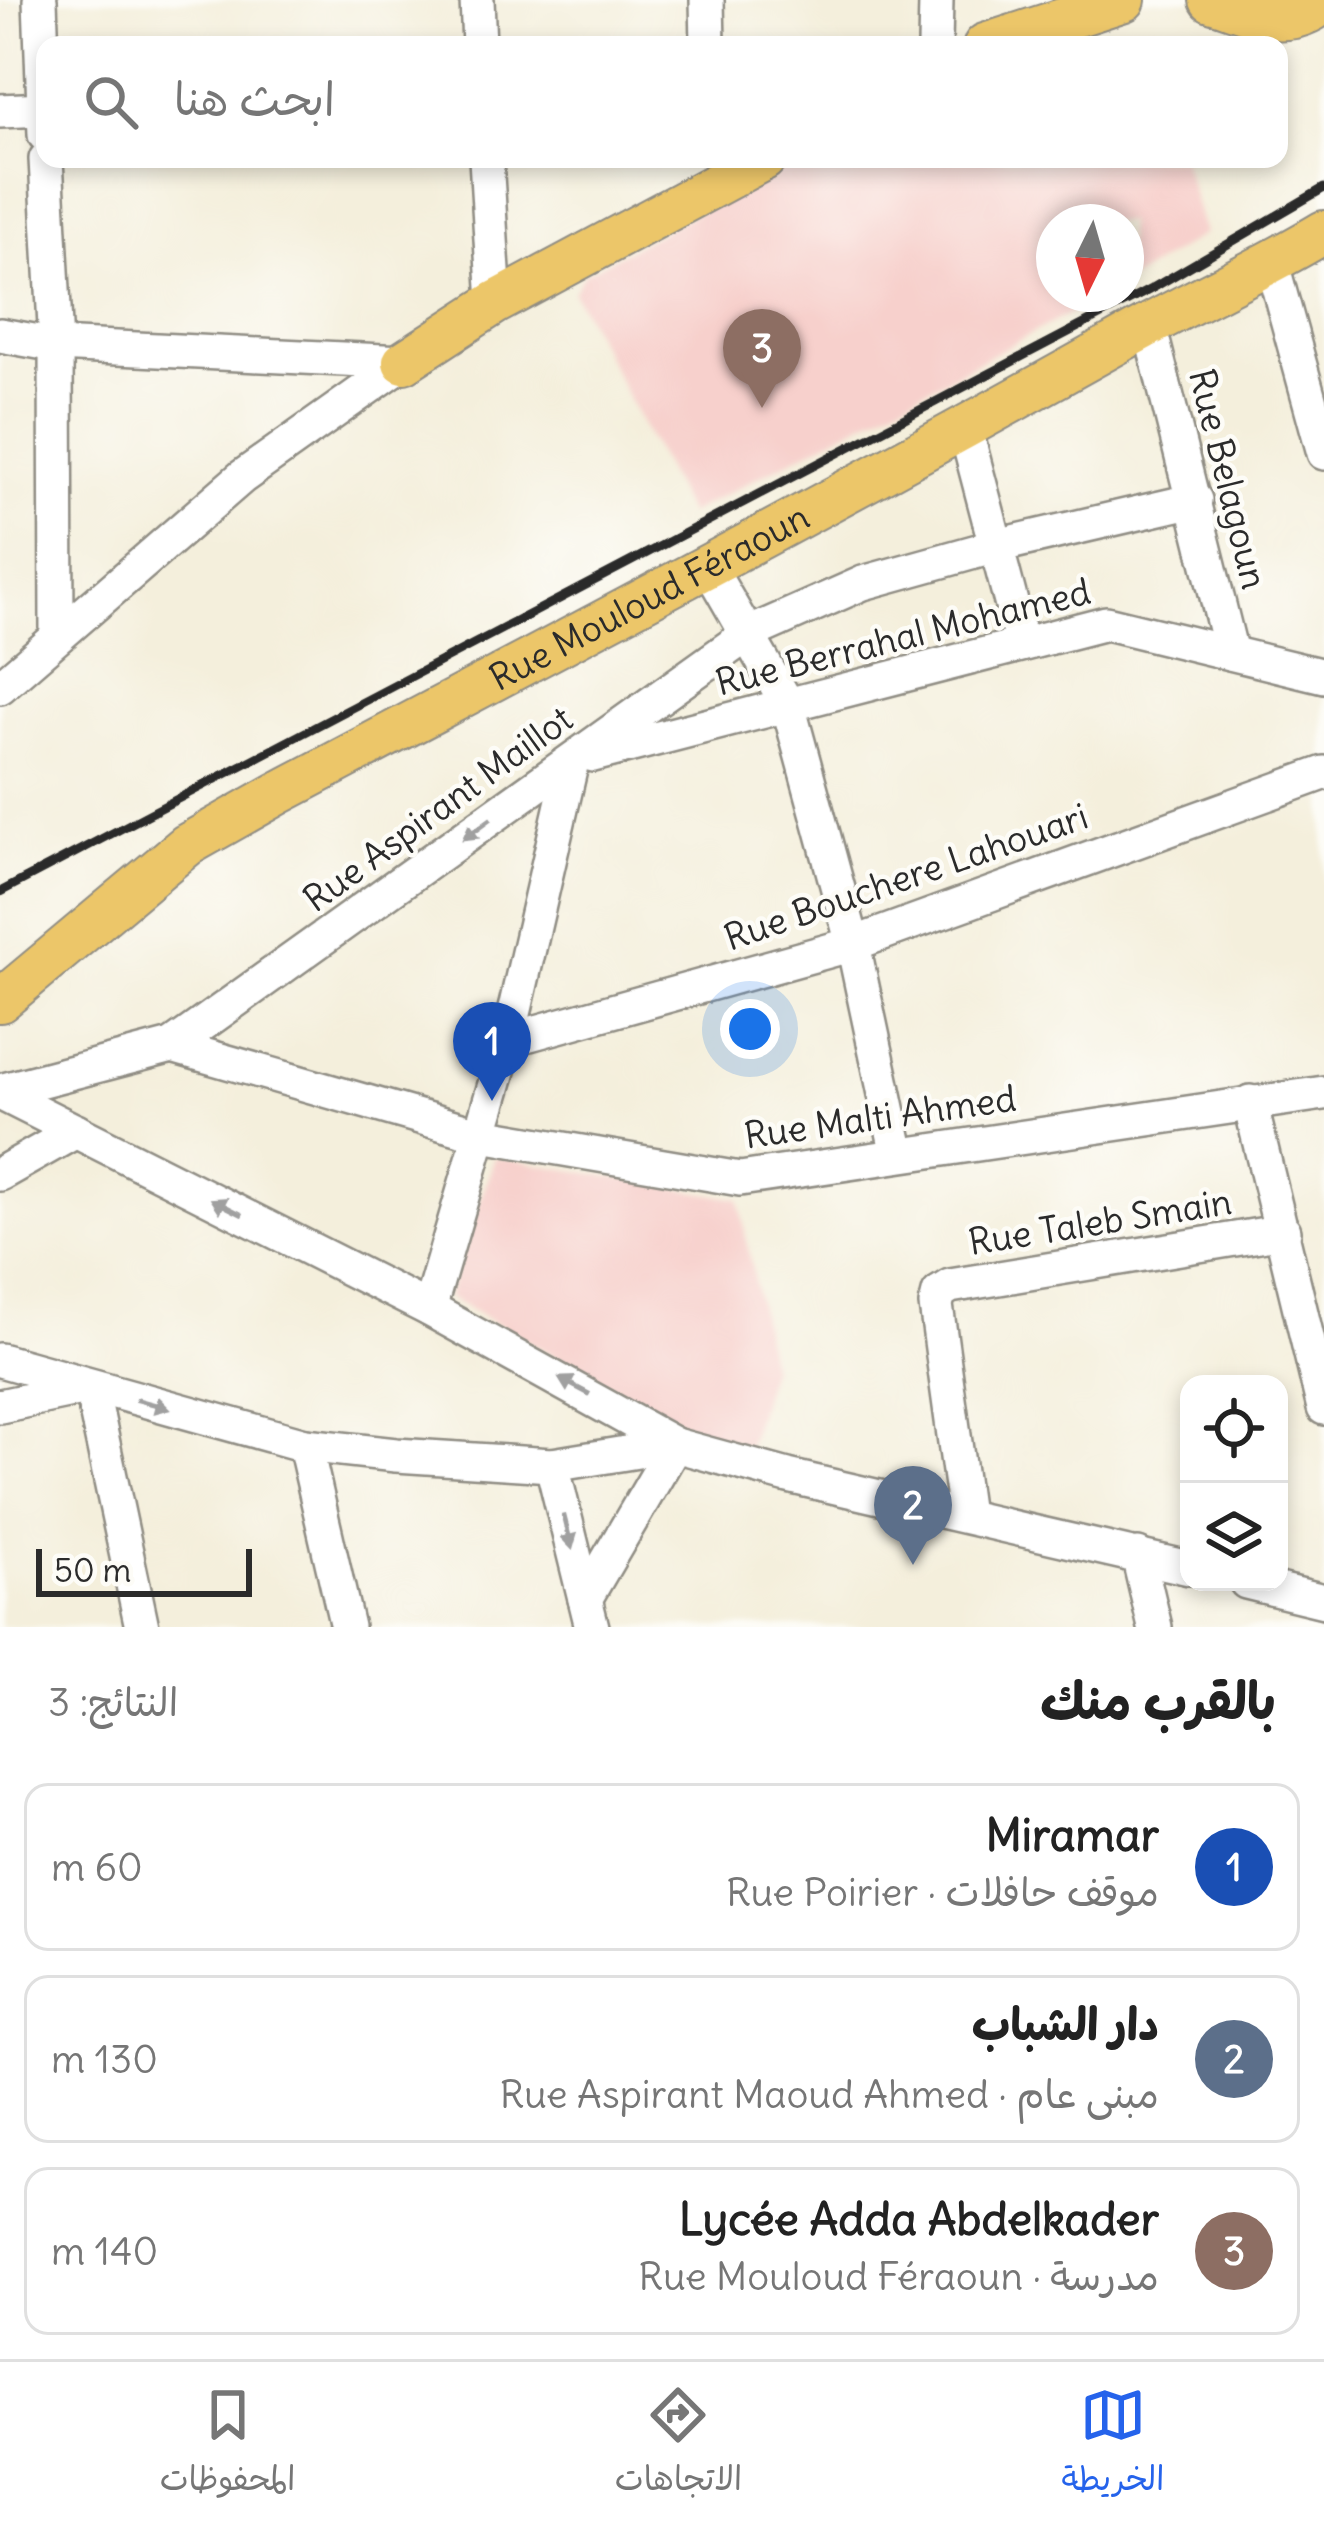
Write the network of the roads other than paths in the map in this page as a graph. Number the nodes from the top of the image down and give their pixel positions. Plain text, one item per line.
1 (40, 0) edge
2 (477, 0) edge
3 (706, 0) edge
4 (936, 0) edge
5 (1124, 0) edge
6 (1211, 0) edge
7 (1324, 2) edge
8 (41, 36) edge
9 (479, 36) edge
10 (708, 36) edge
11 (935, 36) edge
12 (1013, 36) edge
13 (36, 109) edge
14 (0, 111) edge
15 (46, 168) edge
16 (487, 168) edge
17 (714, 173) edge
18 (1324, 232) edge
19 (1272, 264) junction
20 (495, 303) junction
21 (1149, 325) junction
22 (0, 335) edge
23 (56, 345) junction
24 (404, 362) junction
25 (965, 428) junction
26 (1324, 453) edge
27 (1195, 500) junction
28 (996, 546) junction
29 (708, 566) junction
30 (748, 634) junction
31 (57, 635) junction
32 (1022, 644) junction
33 (1232, 653) junction
34 (1324, 676) edge
35 (0, 687) edge
36 (788, 705) junction
37 (572, 760) junction
38 (1324, 773) edge
39 (853, 944) junction
40 (0, 1001) edge
41 (508, 1040) junction
42 (172, 1046) junction
43 (0, 1092) edge
44 (1324, 1094) edge
45 (1250, 1102) junction
46 (76, 1131) junction
47 (482, 1135) junction
48 (898, 1155) junction
49 (0, 1174) edge
50 (1284, 1231) junction
51 (429, 1309) junction
52 (0, 1360) edge
53 (91, 1387) junction
54 (0, 1406) edge
55 (1324, 1408) edge
56 (305, 1444) junction
57 (675, 1445) junction
58 (552, 1465) junction
59 (965, 1515) junction
60 (1138, 1555) junction
61 (1180, 1566) edge
62 (1283, 1591) edge
63 (1324, 1601) edge
64 (588, 1613) edge
65 (142, 1627) edge
66 (347, 1627) edge
67 (1155, 1627) edge

1 - 8 street
2 - 9 street
3 - 10 street
4 - 11 street
5 - 12 main road
6 - 7 main road
13 - 14 street
15 - 23 street
16 - 20 street
17 - 20 main road
18 - 19 main road, Rue Mouloud Féraoun
19 - 21 main road, Rue Mouloud Féraoun
19 - 26 street
20 - 24 main road
21 - 25 main road, Rue Mouloud Féraoun
21 - 27 street, Rue Belagoun
22 - 23 street
23 - 24 street
23 - 31 street
24 - 31 street
25 - 28 street
25 - 29 main road, Rue Mouloud Féraoun
27 - 28 street, Rue Aspirant Maillot
27 - 33 street, Rue Belagoun
28 - 30 street, Rue Aspirant Maillot
28 - 32 street
29 - 30 street
29 - 40 main road, Rue Mouloud Féraoun
30 - 36 street
30 - 37 street, Rue Aspirant Maillot
31 - 35 street
32 - 33 street, Rue Berrahal Mohamed
32 - 36 street, Rue Berrahal Mohamed
33 - 34 street, Rue Berrahal Mohamed
36 - 37 street, Rue Berrahal Mohamed
36 - 39 street
37 - 41 street
37 -> 42 street, Rue Aspirant Maillot
38 - 39 street, Rue Bouchere Lahouari
39 - 41 street, Rue Bouchere Lahouari
39 - 48 street
41 - 47 street
42 - 43 street
42 - 47 street, Rue Malti Ahmed
43 - 46 street
44 - 45 street, Rue Malti Ahmed
45 - 48 street, Rue Malti Ahmed
45 - 50 street
46 - 49 street
51 -> 46 street
47 - 48 street, Rue Malti Ahmed
47 - 51 street
50 - 55 street
50 - 59 street, Rue Taleb Smain
57 -> 51 street
52 - 53 street
53 - 54 street
53 -> 56 street
53 - 65 street
56 - 58 street
56 - 66 street
57 - 58 street
57 - 59 street
57 - 64 street
58 -> 64 street
59 - 60 street
60 - 61 street
60 - 67 street
62 - 63 street

